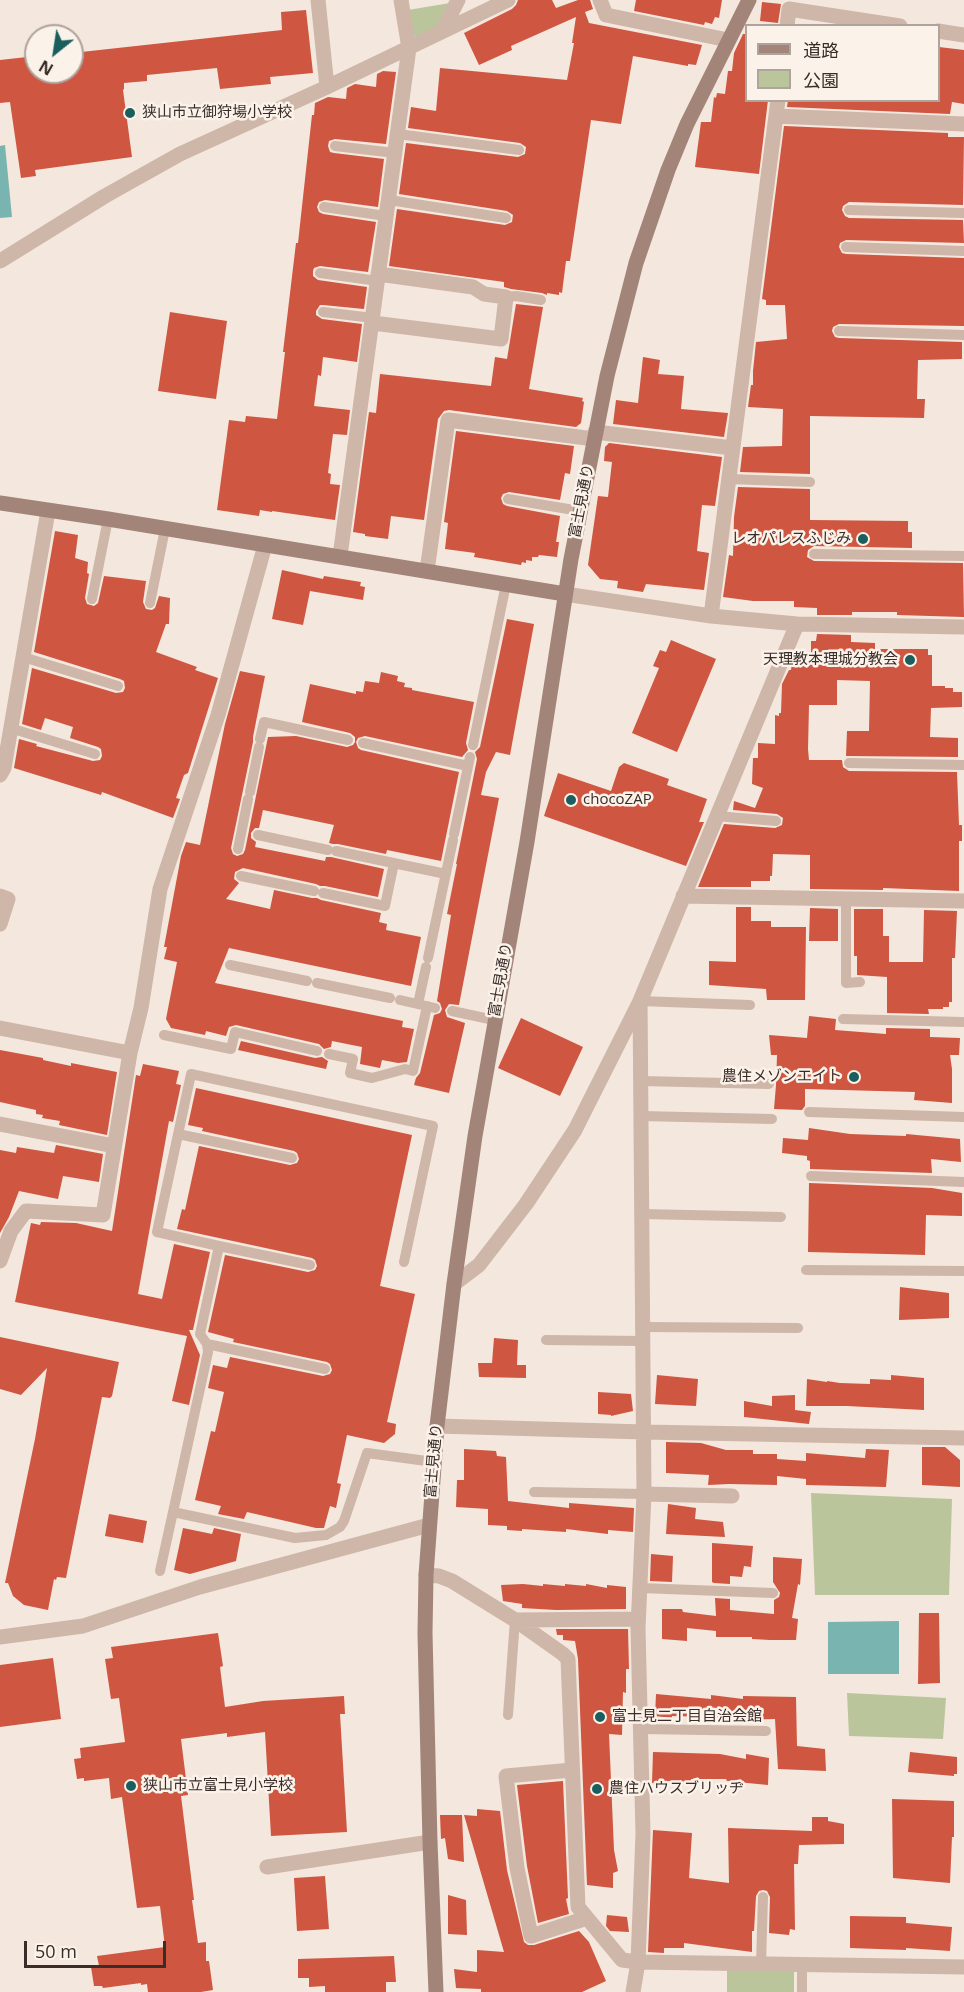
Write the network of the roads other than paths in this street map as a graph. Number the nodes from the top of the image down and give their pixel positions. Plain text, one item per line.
1 (318, 0) edge
2 (401, 0) edge
3 (458, 0) edge
4 (508, 0) edge
5 (600, 0) edge
6 (749, 0) edge
7 (789, 4) edge
8 (787, 24) edge
9 (890, 24) edge
10 (443, 30) junction
11 (940, 31) edge
12 (964, 35) edge
13 (728, 40) junction
14 (409, 48) junction
15 (327, 87) junction
16 (777, 108) edge
17 (964, 124) edge
18 (398, 134) junction
19 (335, 146) dead end
20 (519, 150) dead end
21 (395, 153) junction
22 (389, 200) junction
23 (324, 207) dead end
24 (849, 210) dead end
25 (964, 213) edge
26 (386, 216) junction
27 (506, 218) dead end
28 (846, 247) dead end
29 (964, 251) edge
30 (0, 261) edge
31 (320, 273) dead end
32 (378, 278) junction
33 (506, 297) junction
34 (541, 300) dead end
35 (323, 312) dead end
36 (373, 321) junction
37 (839, 331) dead end
38 (964, 335) edge
39 (594, 435) junction
40 (734, 448) junction
41 (729, 479) junction
42 (810, 482) dead end
43 (508, 499) dead end
44 (0, 503) edge
45 (48, 511) junction
46 (580, 511) junction
47 (108, 519) junction
48 (165, 529) junction
49 (265, 545) junction
50 (814, 554) dead end
51 (340, 556) junction
52 (964, 556) edge
53 (427, 571) junction
54 (507, 584) junction
55 (565, 594) junction
56 (92, 599) dead end
57 (150, 603) dead end
58 (711, 616) junction
59 (797, 624) junction
60 (964, 627) edge
61 (23, 657) junction
62 (118, 686) dead end
63 (10, 728) junction
64 (348, 740) dead end
65 (363, 743) dead end
66 (473, 745) dead end
67 (95, 754) dead end
68 (849, 763) dead end
69 (964, 765) edge
70 (0, 775) edge
71 (716, 816) junction
72 (776, 821) dead end
73 (249, 833) junction
74 (238, 849) dead end
75 (394, 863) junction
76 (446, 874) junction
77 (241, 876) dead end
78 (0, 896) edge
79 (683, 896) junction
80 (846, 899) junction
81 (964, 901) edge
82 (0, 924) edge
83 (230, 965) dead end
84 (860, 982) dead end
85 (640, 1001) junction
86 (750, 1005) dead end
87 (427, 1006) junction
88 (452, 1011) dead end
89 (843, 1019) dead end
90 (494, 1020) junction
91 (964, 1022) edge
92 (0, 1028) edge
93 (164, 1035) dead end
94 (318, 1051) dead end
95 (130, 1053) junction
96 (329, 1054) dead end
97 (641, 1081) junction
98 (769, 1084) dead end
99 (809, 1112) dead end
100 (641, 1116) junction
101 (964, 1117) edge
102 (772, 1119) dead end
103 (0, 1124) edge
104 (178, 1134) junction
105 (114, 1146) junction
106 (292, 1158) dead end
107 (812, 1176) dead end
108 (964, 1182) edge
109 (642, 1214) junction
110 (781, 1216) dead end
111 (219, 1246) junction
112 (0, 1261) edge
113 (404, 1263) dead end
114 (310, 1265) dead end
115 (806, 1270) dead end
116 (964, 1271) edge
117 (454, 1284) junction
118 (798, 1328) dead end
119 (643, 1334) junction
120 (546, 1340) dead end
121 (207, 1344) junction
122 (325, 1369) dead end
123 (437, 1426) junction
124 (644, 1432) junction
125 (964, 1438) edge
126 (434, 1462) junction
127 (534, 1492) dead end
128 (644, 1494) junction
129 (732, 1496) dead end
130 (173, 1512) junction
131 (429, 1525) junction
132 (160, 1571) dead end
133 (426, 1575) junction
134 (640, 1588) junction
135 (773, 1593) dead end
136 (638, 1619) junction
137 (515, 1620) junction
138 (0, 1637) edge
139 (508, 1715) dead end
140 (641, 1730) junction
141 (766, 1731) dead end
142 (572, 1770) junction
143 (430, 1842) junction
144 (267, 1867) dead end
145 (763, 1897) dead end
146 (587, 1918) junction
147 (638, 1962) junction
148 (761, 1964) junction
149 (802, 1964) junction
150 (964, 1967) edge
151 (629, 1990) edge
152 (436, 1992) edge
153 (802, 1992) edge

1 - 15 street
2 - 14 street
3 - 10 street
4 - 10 street
5 - 13 street
6 - 13 street, 富士見通り
7 - 8 street
7 - 9 street
10 - 14 street
11 - 12 street
13 - 39 street, 富士見通り
14 - 15 street
14 - 18 street
15 - 30 street
16 - 17 street
16 - 40 street
18 - 20 lane
18 - 21 street
19 - 21 lane
21 - 22 street
22 - 26 street
22 - 27 lane
23 - 26 lane
24 - 25 lane
26 - 32 street
28 - 29 lane
31 - 32 lane
32 - 33 street
32 - 36 street
33 - 34 lane
33 - 36 street
35 - 36 lane
36 - 51 street
37 - 38 lane
39 - 40 street
39 - 46 street, 富士見通り
39 - 53 street
40 - 41 street
41 - 42 lane
41 - 58 street
43 - 46 lane
44 - 45 street
45 - 47 street
45 - 61 street
46 - 55 street, 富士見通り
47 - 48 street
47 - 56 lane
48 - 49 street
48 - 57 lane
49 - 51 street
49 - 95 street
50 - 52 lane
51 - 53 street
53 - 54 street
54 - 55 street
54 - 66 lane
55 - 58 street
55 - 90 street, 富士見通り
58 - 59 street
59 - 60 street
59 - 71 street
61 - 62 lane
61 - 63 street
63 - 67 lane
63 - 70 street
64 - 73 lane
65 - 76 lane
68 - 69 lane
71 - 72 lane
71 - 79 street
73 - 74 lane
73 - 75 lane
75 - 76 lane
75 - 77 lane
76 - 87 lane
78 - 82 street
79 - 80 street
79 - 85 street
80 - 81 street
80 - 84 lane
83 - 87 lane
85 - 86 lane
85 - 97 street
85 - 117 street
87 - 96 lane
88 - 90 lane
89 - 91 lane
90 - 117 street, 富士見通り
92 - 95 street
93 - 94 lane
95 - 105 street
97 - 98 lane
97 - 100 street
99 - 101 lane
100 - 102 lane
100 - 109 street
103 - 105 street
104 - 106 lane
104 - 111 lane
104 - 113 lane
105 - 112 street
107 - 108 lane
109 - 110 lane
109 - 119 street
111 - 114 lane
111 - 121 lane
115 - 116 lane
117 - 123 street, 富士見通り
118 - 119 lane
119 - 120 lane
119 - 124 street
121 - 122 lane
121 - 130 lane
123 - 124 street
123 - 126 street, 富士見通り
124 - 125 street
124 - 128 street
126 - 130 lane
126 - 131 street, 富士見通り
127 - 128 lane
128 - 129 street
128 - 134 street
130 - 132 lane
131 - 133 street, 富士見通り
131 - 138 street
133 - 137 street
133 - 143 street, 富士見通り
134 - 135 lane
134 - 136 street
136 - 137 street
136 - 140 street
137 - 139 lane
137 - 142 street
140 - 141 lane
140 - 147 street
142 - 146 street
142 - 146 street
143 - 144 street
143 - 152 street, 富士見通り
145 - 148 lane
146 - 147 street
147 - 148 street
147 - 151 street
148 - 149 street
149 - 150 street
149 - 153 lane

